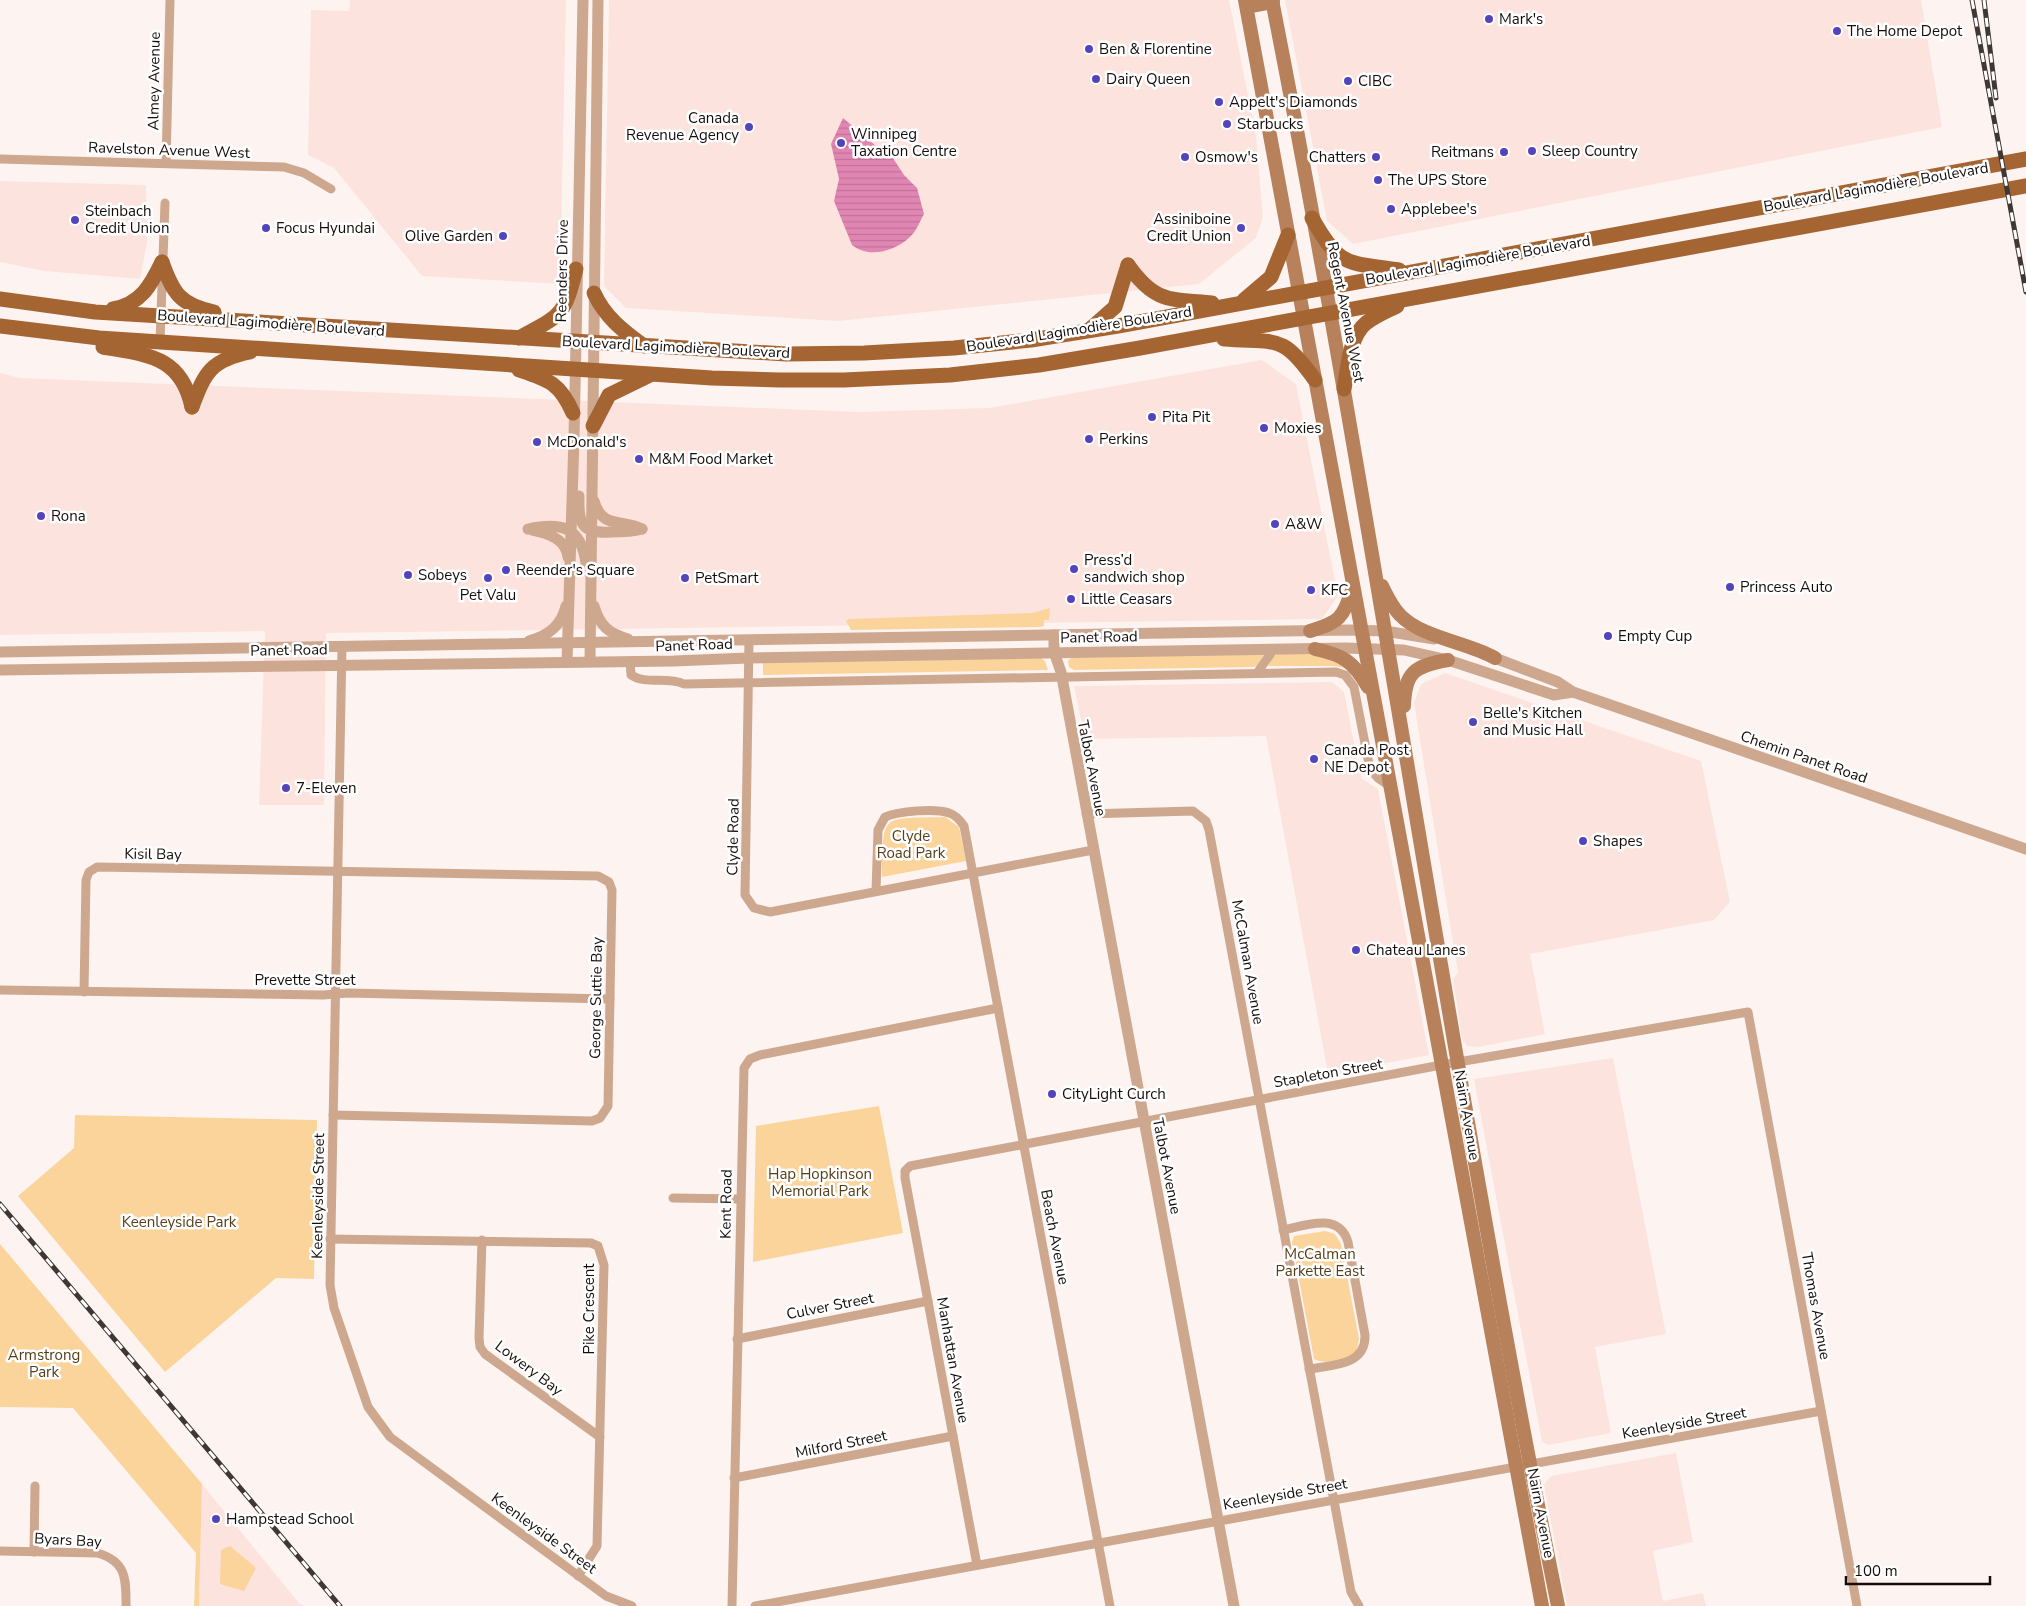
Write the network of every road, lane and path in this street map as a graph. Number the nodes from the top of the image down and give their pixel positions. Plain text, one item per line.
1 (170, 0) edge
2 (583, 0) edge
3 (598, 0) edge
4 (1273, 1) edge
5 (1246, 4) edge
6 (597, 72) junction
7 (582, 74) junction
8 (0, 159) edge
9 (2026, 159) edge
10 (166, 163) junction
11 (2026, 186) edge
12 (331, 189) dead end
13 (165, 203) dead end
14 (1312, 218) junction
15 (1288, 235) junction
16 (162, 262) junction
17 (576, 270) junction
18 (1410, 272) junction
19 (1326, 288) junction
20 (1299, 292) junction
21 (594, 293) junction
22 (1408, 299) junction
23 (0, 300) edge
24 (1234, 304) junction
25 (94, 312) junction
26 (1330, 314) junction
27 (161, 316) junction
28 (1304, 318) junction
29 (257, 322) junction
30 (0, 326) edge
31 (1087, 331) junction
32 (74, 335) junction
33 (1202, 337) junction
34 (517, 338) junction
35 (575, 341) junction
36 (160, 342) junction
37 (593, 343) junction
38 (644, 346) junction
39 (272, 349) junction
40 (501, 363) junction
41 (574, 368) junction
42 (593, 369) junction
43 (653, 374) junction
44 (1315, 380) junction
45 (1344, 389) junction
46 (574, 412) junction
47 (593, 426) junction
48 (574, 438) junction
49 (593, 497) junction
50 (570, 532) junction
51 (592, 532) junction
52 (570, 566) junction
53 (1377, 577) junction
54 (1354, 587) junction
55 (591, 592) junction
56 (569, 595) junction
57 (1362, 630) junction
58 (1310, 631) junction
59 (1385, 631) junction
60 (1059, 635) junction
61 (749, 640) junction
62 (638, 642) junction
63 (569, 643) junction
64 (591, 643) junction
65 (519, 644) junction
66 (342, 646) junction
67 (1365, 648) junction
68 (1274, 649) junction
69 (1315, 649) junction
70 (1389, 649) junction
71 (0, 652) edge
72 (1059, 652) junction
73 (748, 658) junction
74 (1495, 658) junction
75 (1448, 660) junction
76 (590, 661) junction
77 (630, 661) junction
78 (567, 662) junction
79 (342, 664) junction
80 (0, 670) edge
81 (1530, 671) junction
82 (1257, 673) junction
83 (1061, 674) junction
84 (749, 683) junction
85 (1524, 685) junction
86 (1573, 692) junction
87 (1375, 700) junction
88 (1358, 706) junction
89 (1402, 737) junction
90 (1410, 785) junction
91 (1391, 787) junction
92 (1086, 814) junction
93 (2026, 849) edge
94 (1093, 850) junction
95 (338, 870) junction
96 (973, 874) junction
97 (876, 891) junction
98 (1439, 965) junction
99 (1424, 968) junction
100 (0, 990) edge
101 (84, 992) junction
102 (336, 994) junction
103 (610, 998) junction
104 (998, 1008) junction
105 (1748, 1012) joint
106 (1456, 1063) junction
107 (1441, 1065) junction
108 (1259, 1099) junction
109 (333, 1116) junction
110 (1144, 1121) junction
111 (1024, 1143) junction
112 (913, 1164) joint
113 (673, 1198) dead end
114 (1482, 1198) junction
115 (740, 1200) junction
116 (1466, 1201) junction
117 (1283, 1230) junction
118 (330, 1240) junction
119 (482, 1240) junction
120 (928, 1301) junction
121 (1504, 1325) junction
122 (1489, 1328) junction
123 (737, 1339) junction
124 (1310, 1369) junction
125 (1821, 1411) junction
126 (953, 1436) junction
127 (600, 1437) junction
128 (1531, 1465) junction
129 (1516, 1467) junction
130 (734, 1478) junction
131 (35, 1486) dead end
132 (1333, 1499) junction
133 (1218, 1520) junction
134 (1098, 1543) junction
135 (0, 1551) edge
136 (34, 1552) junction
137 (977, 1565) junction
138 (578, 1576) junction
139 (126, 1606) edge
140 (632, 1606) edge
141 (732, 1606) edge
142 (755, 1606) edge
143 (1110, 1606) edge
144 (1234, 1606) edge
145 (1359, 1606) edge
146 (1542, 1606) edge
147 (1558, 1606) edge
148 (1857, 1606) edge

1 - 10 street, Almey Avenue
2 - 7 street, Reenders Drive
3 - 6 street
4 - 5 main road
4 - 14 main road, Regent Avenue West
5 - 15 main road
6 - 7 street
6 - 21 street
7 - 17 street, Reenders Drive
8 - 10 street, Ravelston Avenue West
9 - 18 main road, Boulevard Lagimodière Boulevard
10 - 12 street, Ravelston Avenue West
11 - 22 main road, Boulevard Lagimodière Boulevard
13 - 16 street
14 - 18 main road
14 - 19 main road, Regent Avenue West
15 - 20 main road
15 - 24 main road
16 - 25 main road
16 - 27 street
16 - 29 main road
17 - 34 main road
17 - 35 street, Reenders Drive
18 - 19 main road, Boulevard Lagimodière Boulevard
19 - 20 main road, Boulevard Lagimodière Boulevard
19 - 26 main road, Regent Avenue West
20 - 24 main road, Boulevard Lagimodière Boulevard
20 - 28 main road
21 - 37 street
21 - 38 main road
22 - 26 main road, Boulevard Lagimodière Boulevard
22 - 45 main road
23 - 25 main road, Boulevard Lagimodière Boulevard
24 - 31 main road, Boulevard Lagimodière Boulevard
24 - 31 main road
25 - 27 main road, Boulevard Lagimodière Boulevard
26 - 28 main road, Boulevard Lagimodière Boulevard
26 - 45 main road, Regent Avenue West
27 - 29 main road, Boulevard Lagimodière Boulevard
27 - 36 street
28 - 33 main road, Boulevard Lagimodière Boulevard
28 - 44 main road
29 - 34 main road, Boulevard Lagimodière Boulevard
30 - 32 main road, Boulevard Lagimodière Boulevard
31 - 38 main road, Boulevard Lagimodière Boulevard
32 - 36 main road, Boulevard Lagimodière Boulevard
32 - 39 main road
33 - 43 main road, Boulevard Lagimodière Boulevard
33 - 44 main road
34 - 35 main road, Boulevard Lagimodière Boulevard
35 - 37 main road, Boulevard Lagimodière Boulevard
35 - 41 street, Reenders Drive
36 - 39 main road, Boulevard Lagimodière Boulevard
37 - 38 main road, Boulevard Lagimodière Boulevard
37 - 42 street
39 - 40 main road, Boulevard Lagimodière Boulevard
40 - 41 main road, Boulevard Lagimodière Boulevard
40 - 46 main road
41 - 42 main road, Boulevard Lagimodière Boulevard
41 - 46 street, Reenders Drive
42 - 43 main road, Boulevard Lagimodière Boulevard
42 - 47 street
43 - 47 main road
44 - 54 main road
45 - 53 main road, Regent Avenue West
46 - 48 street, Reenders Drive
47 - 49 street
48 - 50 street, Reenders Drive
48 - 51 street
49 - 51 street
49 - 51 street
50 - 52 street, Reenders Drive
50 - 52 street
50 - 55 street
51 - 55 street
52 - 56 street, Reenders Drive
53 - 59 main road, Regent Avenue West
53 - 74 main road
54 - 57 main road
54 - 58 main road
55 - 62 street
55 - 64 street
56 - 63 street, Reenders Drive
56 - 65 street
57 - 58 street, Panet Road
57 - 59 street, Panet Road
57 - 67 main road, Nairn Avenue
58 - 60 street, Panet Road
59 - 70 main road, Nairn Avenue
59 - 74 street, Chemin Panet Road
60 - 61 street, Panet Road
60 - 72 street, Talbot Avenue
61 - 62 street, Panet Road
61 - 73 street, Clyde Road
62 - 64 street, Panet Road
63 - 64 street, Panet Road
63 - 65 street, Panet Road
63 - 78 street, Reenders Drive
64 - 76 street
65 - 66 street, Panet Road
66 - 71 street, Panet Road
66 - 79 street, Keenleyside Street
67 - 69 street, Panet Road
67 - 70 street, Panet Road
67 - 87 main road, Nairn Avenue
68 - 69 street, Panet Road
68 - 72 street, Panet Road
68 - 82 street
69 - 87 main road
70 - 75 street, Chemin Panet Road
70 - 89 main road, Nairn Avenue
72 - 73 street, Panet Road
72 - 83 street, Talbot Avenue
73 - 77 street, Panet Road
73 - 84 street, Clyde Road
74 - 81 street, Chemin Panet Road
75 - 85 street, Chemin Panet Road
75 - 89 main road
76 - 77 street, Panet Road
76 - 78 street, Panet Road
77 - 84 street
78 - 79 street, Panet Road
79 - 80 street, Panet Road
79 - 95 street, Keenleyside Street
81 - 85 street
81 - 86 street, Chemin Panet Road
82 - 83 street
82 - 88 street
83 - 84 street
83 - 92 street, Talbot Avenue
84 - 97 street, Clyde Road
85 - 86 street, Chemin Panet Road
86 - 93 street, Chemin Panet Road
87 - 88 street
87 - 91 main road, Nairn Avenue
88 - 91 street
89 - 90 main road, Nairn Avenue
90 - 91 main road
90 - 98 main road, Nairn Avenue
91 - 99 main road, Nairn Avenue
92 - 94 street, Talbot Avenue
92 - 108 street, McCalman Avenue
94 - 96 street, Clyde Road
94 - 110 street, Talbot Avenue
95 - 101 street, Kisil Bay
95 - 102 street, Keenleyside Street
95 - 103 street, George Suttie Bay
96 - 97 street, Clyde Road
96 - 97 street
96 - 104 street, Beach Avenue
98 - 99 main road
98 - 106 main road, Nairn Avenue
99 - 107 main road, Nairn Avenue
100 - 101 street, Prevette Street
101 - 102 street, Prevette Street
102 - 103 street, Prevette Street
102 - 109 street, Keenleyside Street
103 - 109 street, George Suttie Bay
104 - 111 street, Beach Avenue
104 - 115 street, Kent Road
105 - 106 street, Stapleton Street
105 - 125 street, Thomas Avenue
106 - 107 street, Stapleton Street
106 - 114 main road, Nairn Avenue
107 - 108 street, Stapleton Street
107 - 116 main road, Nairn Avenue
108 - 110 street, Stapleton Street
108 - 117 street, McCalman Avenue
109 - 118 street, Keenleyside Street
110 - 111 street, Stapleton Street
110 - 133 street, Talbot Avenue
111 - 112 street, Stapleton Street
111 - 134 street, Beach Avenue
112 - 120 street, Manhattan Avenue
113 - 115 street
114 - 116 main road
114 - 121 main road, Nairn Avenue
115 - 123 street, Kent Road
116 - 122 main road, Nairn Avenue
117 - 124 street, McCalman Avenue
117 - 124 street
118 - 119 street, Pike Crescent
118 - 138 street, Keenleyside Street
119 - 127 street, Lowery Bay
119 - 127 street, Pike Crescent
120 - 123 street, Culver Street
120 - 126 street, Manhattan Avenue
121 - 122 main road
121 - 128 main road, Nairn Avenue
122 - 129 main road, Nairn Avenue
123 - 130 street, Kent Road
124 - 132 street, McCalman Avenue
125 - 128 street, Keenleyside Street
125 - 148 street, Thomas Avenue
126 - 130 street, Milford Street
126 - 137 street, Manhattan Avenue
127 - 138 street, Pike Crescent
128 - 129 street, Keenleyside Street
128 - 147 main road, Nairn Avenue
129 - 132 street, Keenleyside Street
129 - 146 main road, Nairn Avenue
130 - 141 street, Kent Road
131 - 136 street
132 - 133 street, Keenleyside Street
132 - 145 street, McCalman Avenue
133 - 134 street, Keenleyside Street
133 - 144 street, Talbot Avenue
134 - 137 street, Keenleyside Street
134 - 143 street, Beach Avenue
135 - 136 street, Byars Bay
136 - 139 street, Byars Bay
137 - 142 street, Keenleyside Street
138 - 140 street, Keenleyside Street

